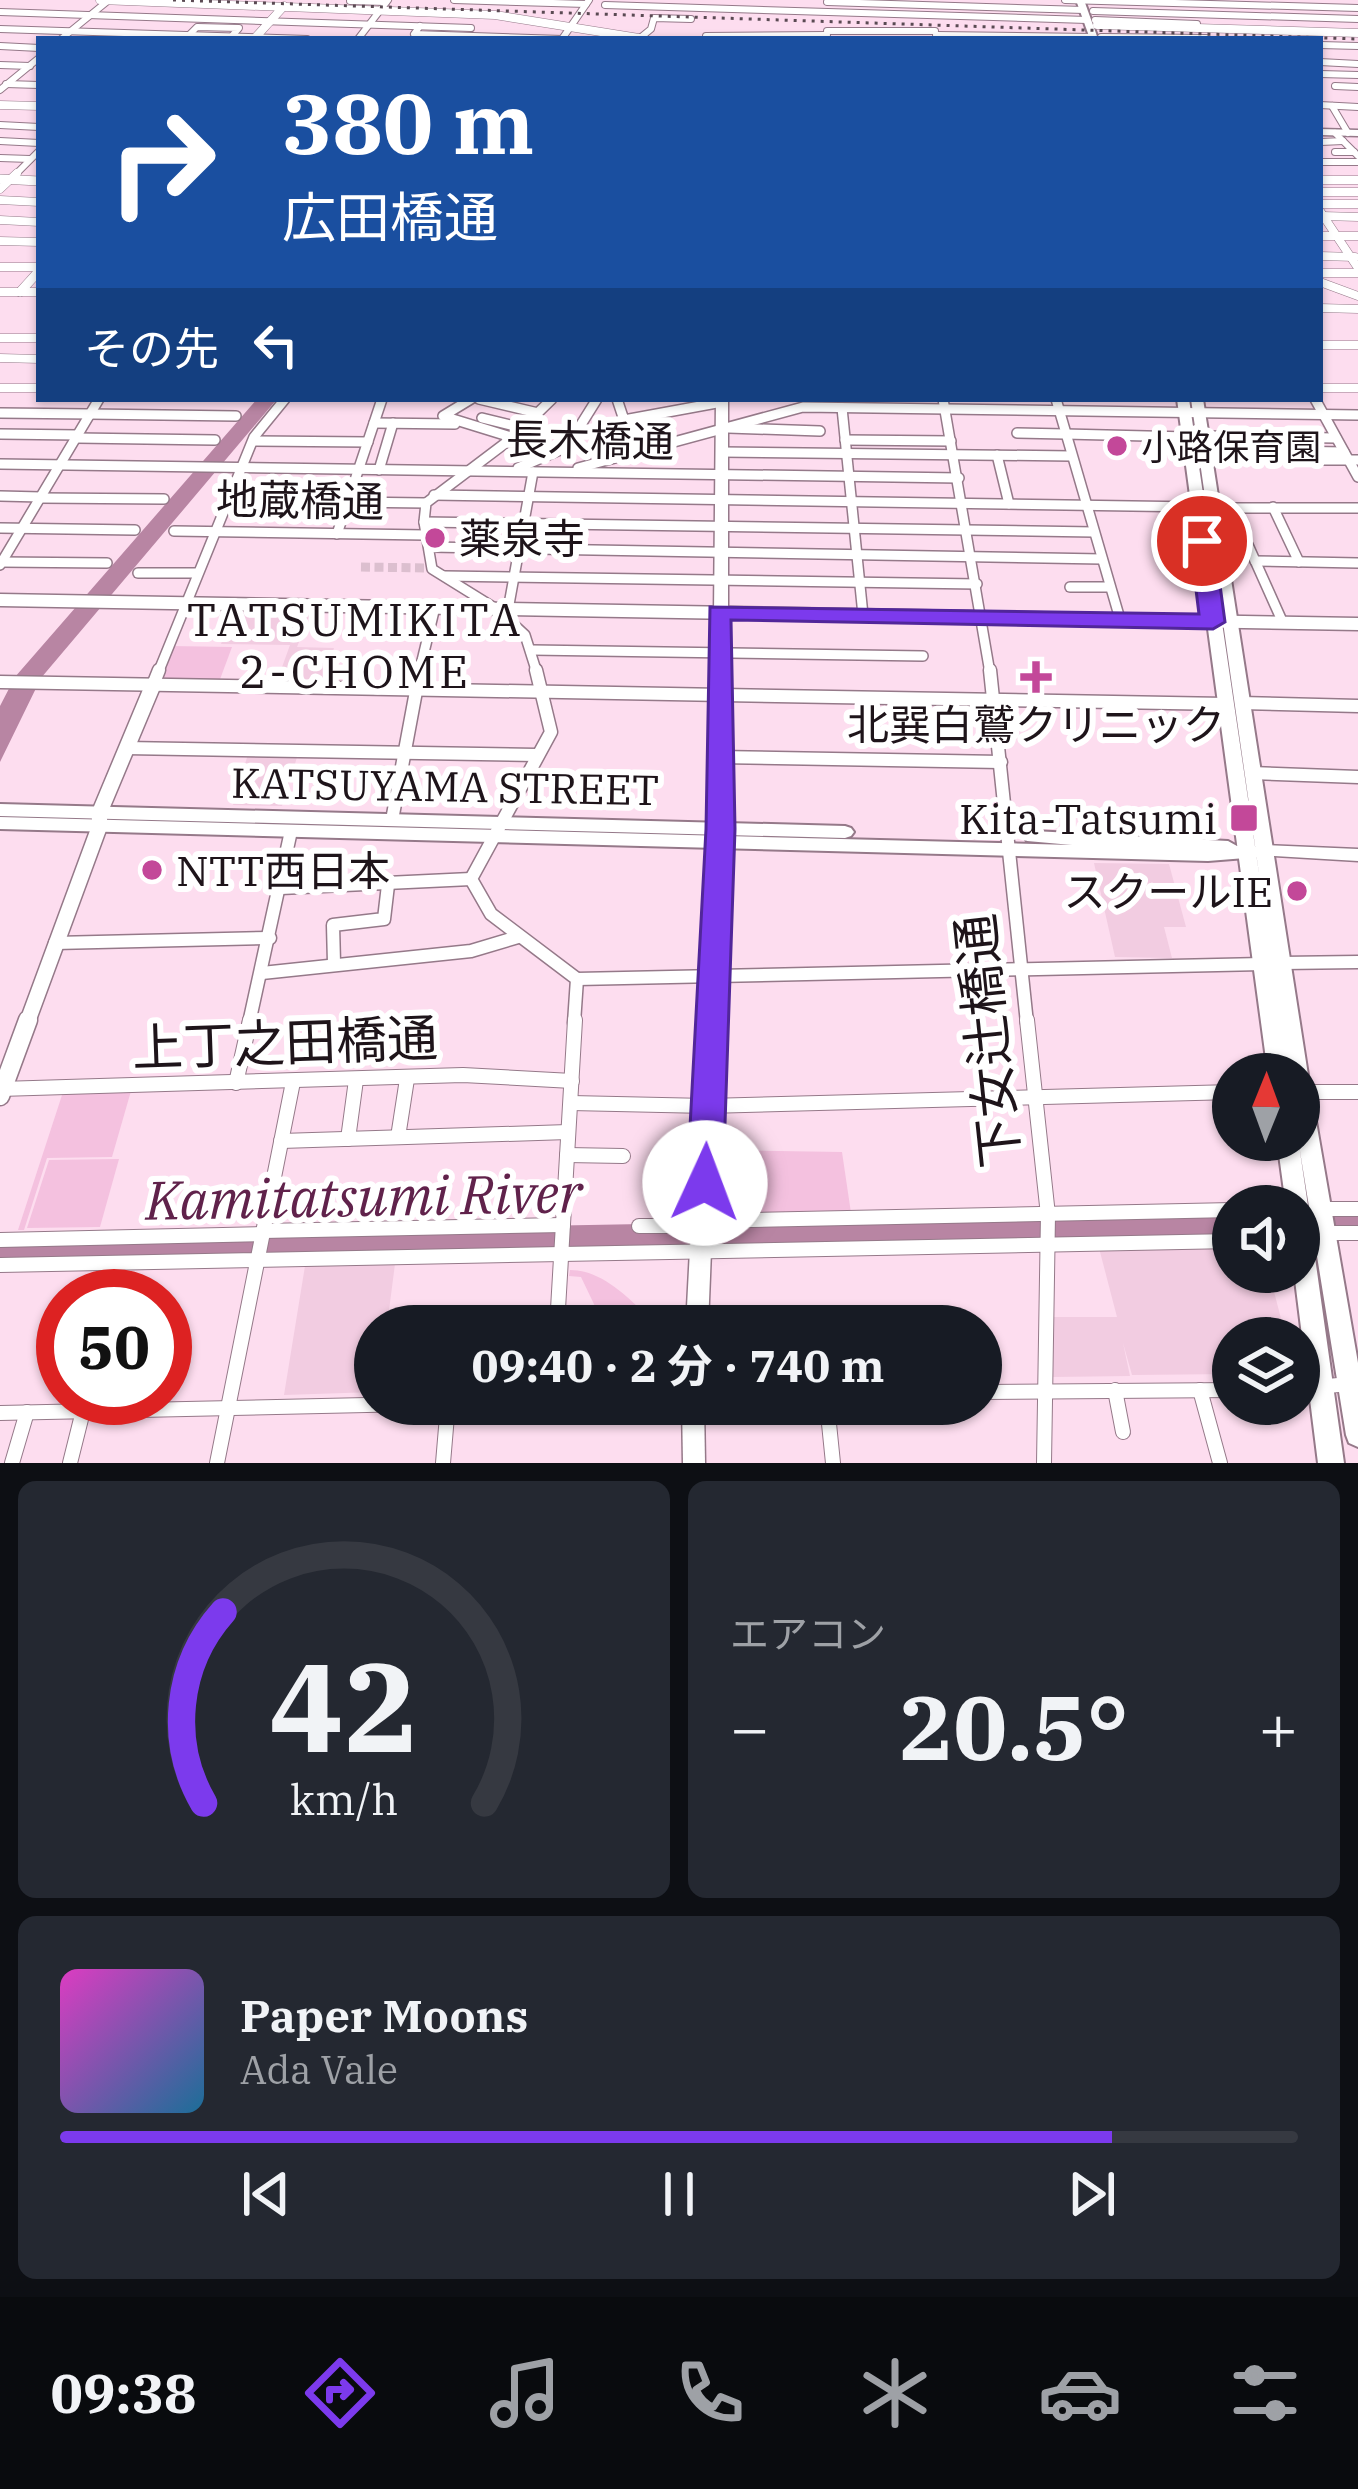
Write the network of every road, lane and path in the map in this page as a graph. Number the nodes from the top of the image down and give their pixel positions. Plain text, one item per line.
1 (14, 0) edge
2 (104, 0) edge
3 (452, 0) edge
4 (671, 0) edge
5 (1065, 0) edge
6 (1313, 0) edge
7 (137, 1) edge
8 (350, 1) edge
9 (513, 1) edge
10 (1138, 1) edge
11 (199, 2) edge
12 (588, 2) edge
13 (1188, 2) edge
14 (286, 3) edge
15 (626, 3) edge
16 (1255, 3) edge
17 (1358, 3) edge
18 (385, 4) edge
19 (718, 4) edge
20 (827, 4) edge
21 (1287, 4) edge
22 (605, 5) dead end
23 (1008, 5) edge
24 (881, 6) edge
25 (679, 7) junction
26 (932, 8) edge
27 (1318, 8) junction
28 (1088, 10) edge
29 (0, 11) edge
30 (442, 12) junction
31 (1141, 12) junction
32 (38, 13) junction
33 (479, 14) junction
34 (1194, 14) junction
35 (91, 15) junction
36 (1262, 16) junction
37 (1010, 17) junction
38 (182, 18) junction
39 (1329, 18) junction
40 (1358, 19) edge
41 (726, 20) dead end
42 (271, 21) junction
43 (370, 24) junction
44 (1146, 24) junction
45 (419, 26) junction
46 (1198, 26) junction
47 (0, 28) edge
48 (471, 28) junction
49 (572, 28) junction
50 (19, 29) junction
51 (71, 31) junction
52 (1270, 31) junction
53 (1344, 33) junction
54 (1358, 33) edge
55 (590, 34) edge
56 (725, 35) junction
57 (827, 35) edge
58 (889, 35) edge
59 (936, 35) edge
60 (65, 36) edge
61 (162, 36) edge
62 (232, 36) edge
63 (257, 36) edge
64 (360, 36) edge
65 (440, 36) edge
66 (466, 36) edge
67 (565, 36) edge
68 (644, 36) edge
69 (719, 36) edge
70 (752, 36) edge
71 (976, 36) edge
72 (1016, 36) edge
73 (1152, 36) edge
74 (1205, 36) edge
75 (1323, 45) edge
76 (0, 46) edge
77 (1355, 46) edge
78 (36, 48) edge
79 (1357, 60) edge
80 (1323, 62) edge
81 (36, 63) edge
82 (0, 64) edge
83 (1323, 74) edge
84 (1358, 75) edge
85 (36, 85) edge
86 (2, 86) edge
87 (1335, 86) dead end
88 (1358, 87) edge
89 (1323, 97) edge
90 (0, 105) edge
91 (36, 106) edge
92 (1323, 106) edge
93 (1331, 106) junction
94 (1357, 108) edge
95 (1340, 120) junction
96 (1358, 121) edge
97 (0, 125) edge
98 (36, 127) edge
99 (1331, 137) edge
100 (0, 141) edge
101 (1335, 152) dead end
102 (36, 153) edge
103 (36, 153) edge
104 (36, 154) edge
105 (1357, 157) edge
106 (0, 158) edge
107 (1323, 162) edge
108 (5, 179) edge
109 (1323, 180) edge
110 (1358, 180) edge
111 (36, 181) edge
112 (0, 188) edge
113 (1323, 192) edge
114 (1358, 192) edge
115 (0, 200) edge
116 (36, 202) edge
117 (1358, 204) edge
118 (1323, 212) edge
119 (1323, 212) edge
120 (1323, 215) edge
121 (1358, 217) edge
122 (0, 220) edge
123 (36, 222) edge
124 (1323, 236) edge
125 (1336, 236) junction
126 (1358, 236) edge
127 (0, 241) edge
128 (36, 242) edge
129 (1323, 256) edge
130 (1354, 256) edge
131 (0, 267) edge
132 (36, 269) edge
133 (1358, 271) edge
134 (36, 273) edge
135 (1323, 281) edge
136 (1323, 283) edge
137 (0, 292) edge
138 (20, 292) junction
139 (36, 292) edge
140 (1358, 296) edge
141 (1323, 308) edge
142 (1358, 309) edge
143 (0, 338) edge
144 (36, 338) edge
145 (1323, 345) edge
146 (1358, 345) edge
147 (0, 358) edge
148 (36, 358) edge
149 (0, 388) edge
150 (34, 388) edge
151 (1323, 388) edge
152 (1358, 388) edge
153 (97, 402) edge
154 (283, 402) edge
155 (381, 402) edge
156 (450, 402) edge
157 (468, 402) edge
158 (488, 402) edge
159 (549, 402) edge
160 (595, 402) edge
161 (618, 402) edge
162 (712, 402) edge
163 (722, 402) edge
164 (1317, 402) edge
165 (944, 404) edge
166 (1058, 405) edge
167 (458, 406) junction
168 (1191, 406) edge
169 (842, 408) junction
170 (902, 409) junction
171 (0, 412) edge
172 (538, 413) junction
173 (90, 414) junction
174 (1324, 415) junction
175 (1358, 415) edge
176 (236, 416) dead end
177 (482, 418) dead end
178 (374, 423) junction
179 (393, 424) junction
180 (460, 424) junction
181 (905, 426) dead end
182 (723, 427) junction
183 (523, 428) junction
184 (820, 431) dead end
185 (1017, 433) dead end
186 (0, 434) edge
187 (1065, 434) junction
188 (77, 436) junction
189 (1196, 436) junction
190 (512, 438) junction
191 (1336, 438) junction
192 (215, 440) dead end
193 (845, 440) junction
194 (255, 441) junction
195 (951, 441) junction
196 (368, 442) junction
197 (1284, 451) dead end
198 (722, 452) junction
199 (847, 453) junction
200 (954, 454) junction
201 (997, 454) junction
202 (1071, 456) junction
203 (1350, 457) edge
204 (1293, 460) dead end
205 (0, 464) edge
206 (61, 465) junction
207 (243, 468) junction
208 (359, 470) junction
209 (380, 470) junction
210 (463, 471) junction
211 (512, 472) junction
212 (532, 472) junction
213 (563, 472) junction
214 (722, 475) junction
215 (848, 477) junction
216 (1358, 477) edge
217 (958, 478) junction
218 (0, 496) edge
219 (41, 497) junction
220 (529, 497) junction
221 (164, 499) dead end
222 (430, 499) junction
223 (721, 500) junction
224 (320, 501) dead end
225 (348, 501) junction
226 (851, 502) junction
227 (963, 503) junction
228 (1009, 504) junction
229 (1086, 505) junction
230 (1231, 507) junction
231 (1273, 507) junction
232 (1205, 508) junction
233 (1358, 508) edge
234 (524, 524) junction
235 (721, 526) junction
236 (0, 528) edge
237 (22, 528) junction
238 (424, 528) junction
239 (854, 528) junction
240 (968, 529) junction
241 (135, 530) dead end
242 (174, 532) dead end
243 (216, 532) junction
244 (1094, 532) junction
245 (337, 534) junction
246 (431, 547) junction
247 (519, 549) junction
248 (720, 552) junction
249 (857, 555) junction
250 (973, 557) junction
251 (1102, 559) junction
252 (1256, 561) junction
253 (1299, 562) junction
254 (1358, 562) edge
255 (107, 563) dead end
256 (1, 564) edge
257 (138, 573) dead end
258 (196, 573) junction
259 (442, 576) junction
260 (514, 576) junction
261 (719, 580) junction
262 (860, 582) junction
263 (977, 584) junction
264 (1070, 587) dead end
265 (1110, 587) junction
266 (0, 600) edge
267 (184, 603) junction
268 (435, 607) junction
269 (503, 610) junction
270 (718, 613) junction
271 (863, 615) junction
272 (984, 616) junction
273 (1120, 619) junction
274 (1213, 622) junction
275 (1233, 622) junction
276 (1283, 623) junction
277 (1358, 624) edge
278 (532, 650) junction
279 (720, 653) junction
280 (842, 655) junction
281 (923, 656) dead end
282 (843, 668) dead end
283 (4, 682) edge
284 (153, 685) junction
285 (415, 689) junction
286 (543, 691) junction
287 (720, 694) junction
288 (994, 699) junction
289 (1233, 704) junction
290 (1358, 706) edge
291 (126, 748) junction
292 (403, 752) junction
293 (536, 755) junction
294 (719, 757) junction
295 (1001, 762) junction
296 (1252, 773) junction
297 (1358, 777) edge
298 (0, 810) edge
299 (99, 820) junction
300 (392, 820) junction
301 (0, 823) edge
302 (495, 829) junction
303 (291, 831) junction
304 (720, 835) junction
305 (1008, 842) junction
306 (1256, 851) junction
307 (1358, 855) edge
308 (471, 879) junction
309 (388, 885) junction
310 (281, 888) junction
311 (270, 938) junction
312 (518, 938) junction
313 (55, 944) junction
314 (1358, 962) edge
315 (334, 963) junction
316 (1272, 963) junction
317 (1022, 968) junction
318 (262, 973) junction
319 (714, 975) junction
320 (577, 979) junction
321 (1277, 1053) edge
322 (1292, 1053) edge
323 (407, 1078) junction
324 (356, 1080) junction
325 (572, 1081) junction
326 (293, 1082) junction
327 (236, 1083) junction
328 (1320, 1087) edge
329 (1, 1092) edge
330 (1358, 1092) edge
331 (1212, 1093) edge
332 (1036, 1096) junction
333 (707, 1106) junction
334 (569, 1117) junction
335 (398, 1138) junction
336 (348, 1139) junction
337 (281, 1142) junction
338 (567, 1155) junction
339 (623, 1156) dead end
340 (1314, 1161) edge
341 (1358, 1209) edge
342 (1212, 1212) edge
343 (1325, 1222) junction
344 (563, 1226) junction
345 (639, 1226) dead end
346 (1047, 1230) junction
347 (1358, 1233) edge
348 (262, 1234) junction
349 (703, 1235) junction
350 (1212, 1239) edge
351 (0, 1240) edge
352 (562, 1250) junction
353 (258, 1258) junction
354 (0, 1264) edge
355 (558, 1305) edge
356 (698, 1305) edge
357 (1354, 1383) edge
358 (1320, 1388) edge
359 (1115, 1390) junction
360 (1200, 1390) junction
361 (1212, 1390) edge
362 (1046, 1391) junction
363 (1002, 1392) edge
364 (354, 1405) edge
365 (227, 1408) junction
366 (192, 1409) edge
367 (27, 1412) junction
368 (36, 1412) edge
369 (0, 1413) edge
370 (1320, 1424) edge
371 (79, 1425) edge
372 (446, 1425) edge
373 (693, 1425) edge
374 (829, 1425) edge
375 (1123, 1432) dead end
376 (1358, 1435) edge
377 (12, 1463) edge
378 (70, 1463) edge
379 (217, 1463) edge
380 (443, 1463) edge
381 (694, 1463) edge
382 (833, 1463) edge
383 (1044, 1463) edge
384 (1220, 1463) edge
385 (1331, 1463) edge

1 - 29 street
2 - 7 street
2 - 35 street
3 - 9 street
3 - 30 street
4 - 25 street
5 - 28 street
6 - 27 street
7 - 11 street
8 - 18 street
9 - 12 street
10 - 13 street
10 - 28 street
10 - 31 street
11 - 14 street
11 - 38 street
12 - 49 street
13 - 16 street
13 - 34 street
14 - 18 street
14 - 42 street
15 - 22 street
15 - 25 street
16 - 21 street
16 - 36 street
17 - 27 street
18 - 30 street
18 - 43 street
19 - 20 street
19 - 25 street
20 - 24 street
20 - 57 street
21 - 27 street
23 - 26 street
23 - 28 street
23 - 37 street
24 - 26 street
25 - 68 street
26 - 37 street
26 - 59 street
27 - 39 street
28 - 31 street
28 - 37 street
28 - 44 street
29 - 32 street
30 - 33 street
31 - 34 street
31 - 44 street
32 - 35 street
32 - 50 street
33 - 48 street
33 - 49 street
34 - 36 street
34 - 46 street
35 - 38 street
35 - 51 street
36 - 39 street
36 - 52 street
37 - 72 street
38 - 42 street
38 - 61 street
39 - 40 street
39 - 53 street
41 - 56 street
42 - 43 street
42 - 63 street
43 - 45 street
43 - 64 street
44 - 46 street
44 - 73 street
45 - 48 street
45 - 65 street
46 - 52 street
46 - 74 street
47 - 50 street
48 - 66 street
49 - 55 street
49 - 67 street
50 - 51 street
51 - 60 street
51 - 61 street
52 - 53 street
53 - 54 street
53 - 77 street
56 - 69 street
56 - 70 street
57 - 58 street
58 - 59 street
59 - 71 street
61 - 62 street
75 - 77 street
76 - 78 street
77 - 79 street
79 - 80 street
81 - 82 street
81 - 86 street
83 - 84 street
85 - 86 street
87 - 88 street
89 - 93 street
90 - 91 street
92 - 93 street
93 - 94 street
93 - 95 street
95 - 96 street
95 - 99 street
97 - 98 street
99 - 105 street
100 - 102 street
101 - 105 street
103 - 106 street
104 - 108 street
105 - 107 street
108 - 111 street
108 - 112 street
109 - 110 street
113 - 114 street
115 - 116 street
117 - 118 street
119 - 121 street
120 - 125 street
122 - 123 street
124 - 125 street
125 - 126 street
125 - 130 street
127 - 128 street
129 - 130 street
130 - 133 street
131 - 132 street
133 - 135 street
134 - 138 street
136 - 140 street
137 - 138 street
138 - 139 street
141 - 142 street
143 - 144 street
145 - 146 street
147 - 148 street
149 - 150 street
151 - 152 street
153 - 173 street
154 - 194 street
155 - 178 street
156 - 167 street
157 - 167 street
158 - 172 street
159 - 172 street
160 - 211 street
161 - 162 street
163 - 182 main road
164 - 174 street
165 - 166 street
165 - 170 street
165 - 195 street, 下女辻橋通
166 - 168 street
166 - 187 street
167 - 180 street
168 - 174 street
168 - 189 main road
169 - 170 street
169 - 182 street
169 - 193 street
170 - 181 street
171 - 173 street
172 - 183 street
173 - 176 street
173 - 188 street
174 - 175 street
174 - 191 street
177 - 183 street
178 - 179 street
178 - 196 street
179 - 180 street
179 - 209 street
180 - 190 street
182 - 184 street
182 - 198 main road
182 - 213 street
183 - 190 street
185 - 187 street
186 - 188 street
187 - 189 street
187 - 202 street
188 - 192 street
188 - 206 street
189 - 191 street
189 - 232 main road
190 - 210 street
191 - 203 street
193 - 195 street
193 - 199 street
194 - 196 street
194 - 207 street
195 - 200 street, 下女辻橋通
196 - 208 street
197 - 203 street
198 - 199 street
198 - 214 main road
199 - 200 street
199 - 215 street
200 - 201 street
200 - 217 street, 下女辻橋通
201 - 202 street
201 - 228 street
202 - 229 street
203 - 204 street
203 - 216 street
205 - 206 street
206 - 207 street, 長木橋通
206 - 219 street
207 - 208 street, 長木橋通
207 - 243 street
208 - 209 street, 長木橋通
208 - 225 street
209 - 210 street, 長木橋通
210 - 211 street, 長木橋通
210 - 222 street
211 - 212 street, 長木橋通
212 - 213 street, 長木橋通
212 - 220 street
213 - 214 street, 長木橋通
214 - 215 street, 長木橋通
214 - 223 main road
215 - 217 street, 長木橋通
215 - 226 street
217 - 227 street, 下女辻橋通
218 - 219 street
219 - 221 street
219 - 237 street
220 - 222 street
220 - 223 street
220 - 234 street
222 - 225 street
222 - 238 street
223 - 226 street
223 - 235 main road
224 - 225 street
225 - 245 street
226 - 227 street
226 - 239 street
227 - 228 street
227 - 240 street, 下女辻橋通
228 - 229 street
229 - 232 street
229 - 244 street
230 - 231 street
230 - 232 street
230 - 252 street
231 - 233 street
231 - 253 street
232 - 274 main road
232 - 275 main road
234 - 235 street, 地蔵橋通
234 - 238 street, 地蔵橋通
234 - 247 street
235 - 239 street, 地蔵橋通
235 - 248 main road
236 - 237 street
237 - 241 street
237 - 256 street
238 - 245 street, 地蔵橋通
238 - 246 street
239 - 240 street, 地蔵橋通
239 - 249 street
240 - 244 street, 地蔵橋通
240 - 250 street, 下女辻橋通
242 - 243 street, 地蔵橋通
243 - 245 street, 地蔵橋通
243 - 258 street
244 - 251 street
246 - 247 street
246 - 259 street
247 - 248 street
247 - 260 street
248 - 249 street
248 - 261 main road
249 - 250 street
249 - 262 street
250 - 251 street
250 - 263 street, 下女辻橋通
251 - 265 street
252 - 253 street
252 - 276 street
253 - 254 street
255 - 256 street
257 - 258 street
258 - 267 street
259 - 260 street
259 - 269 street
260 - 261 street
260 - 269 street
261 - 262 street
261 - 270 main road
262 - 263 street
262 - 271 street
263 - 272 street, 下女辻橋通
264 - 265 street
265 - 273 street
266 - 267 street
267 - 268 street
267 - 284 street
268 - 269 street
268 - 285 street
269 - 270 street
269 - 278 street
270 - 271 street
270 - 279 main road
271 - 272 street
272 - 273 street
272 - 288 street, 下女辻橋通
273 - 274 street
274 - 275 street
274 - 289 main road
275 - 276 street
275 - 289 main road
276 - 277 street
278 - 279 street
278 - 286 street
279 - 280 street
279 - 287 main road
280 - 281 street
280 - 282 street
283 - 284 street
284 - 285 street
284 - 291 street
285 - 286 street
285 - 292 street
286 - 287 street
286 - 293 street
287 - 288 street
287 - 294 main road
288 - 289 street
288 - 295 street, 下女辻橋通
289 - 290 street
289 - 296 main road
289 - 306 main road
291 - 292 street
291 - 299 street
292 - 293 street
292 - 300 street
293 - 302 street
294 - 295 street
294 - 304 main road
295 - 305 street, 下女辻橋通
296 - 297 street
296 - 306 main road
298 - 299 main road, KATSUYAMA STREET
299 - 300 main road, KATSUYAMA STREET
299 - 301 main road, KATSUYAMA STREET
299 - 303 main road, KATSUYAMA STREET
299 - 313 street
300 - 302 main road, KATSUYAMA STREET
302 - 303 main road, KATSUYAMA STREET
302 - 304 main road, KATSUYAMA STREET
302 - 308 street
303 - 310 street
304 - 305 main road, KATSUYAMA STREET
304 - 319 main road
305 - 306 main road, KATSUYAMA STREET
305 - 317 street, 下女辻橋通
306 - 307 main road, KATSUYAMA STREET
306 - 316 main road
308 - 309 street
308 - 312 street
309 - 310 street
309 - 315 street
310 - 311 street
311 - 313 street
311 - 318 street
312 - 315 street
312 - 320 street
313 - 329 street
314 - 316 street
315 - 318 street
316 - 317 street
316 - 321 main road
316 - 322 main road
317 - 319 street
317 - 332 street, 下女辻橋通
318 - 327 street
319 - 320 street
319 - 333 main road
320 - 325 street
323 - 324 street, 上丁之田橋通
323 - 325 street, 上丁之田橋通
323 - 335 street
324 - 326 street, 上丁之田橋通
324 - 336 street
325 - 334 street
326 - 327 street, 上丁之田橋通
326 - 337 street
327 - 329 street, 上丁之田橋通
328 - 330 street
331 - 332 street
332 - 333 street
332 - 346 street, 下女辻橋通
333 - 334 street
333 - 349 main road
334 - 335 street
334 - 338 street
335 - 336 street
336 - 337 street
337 - 348 street
338 - 339 street
338 - 344 street
340 - 343 main road
341 - 343 street
342 - 346 street
343 - 347 street
343 - 357 main road
344 - 348 street
344 - 352 street
345 - 349 street
346 - 349 street
346 - 349 street
346 - 350 street
346 - 362 street, 下女辻橋通
348 - 351 street
348 - 353 street
349 - 352 street
349 - 356 main road
352 - 353 street
352 - 355 street
353 - 354 street
353 - 365 street
357 - 358 street
357 - 376 main road
359 - 360 street
359 - 362 street
359 - 375 street
360 - 361 street
360 - 384 street
362 - 363 street
362 - 383 street, 下女辻橋通
364 - 365 street
365 - 366 street
365 - 379 street
367 - 368 street
367 - 369 street
367 - 377 street
370 - 385 main road
371 - 378 street
372 - 380 street
373 - 381 main road
374 - 382 street

